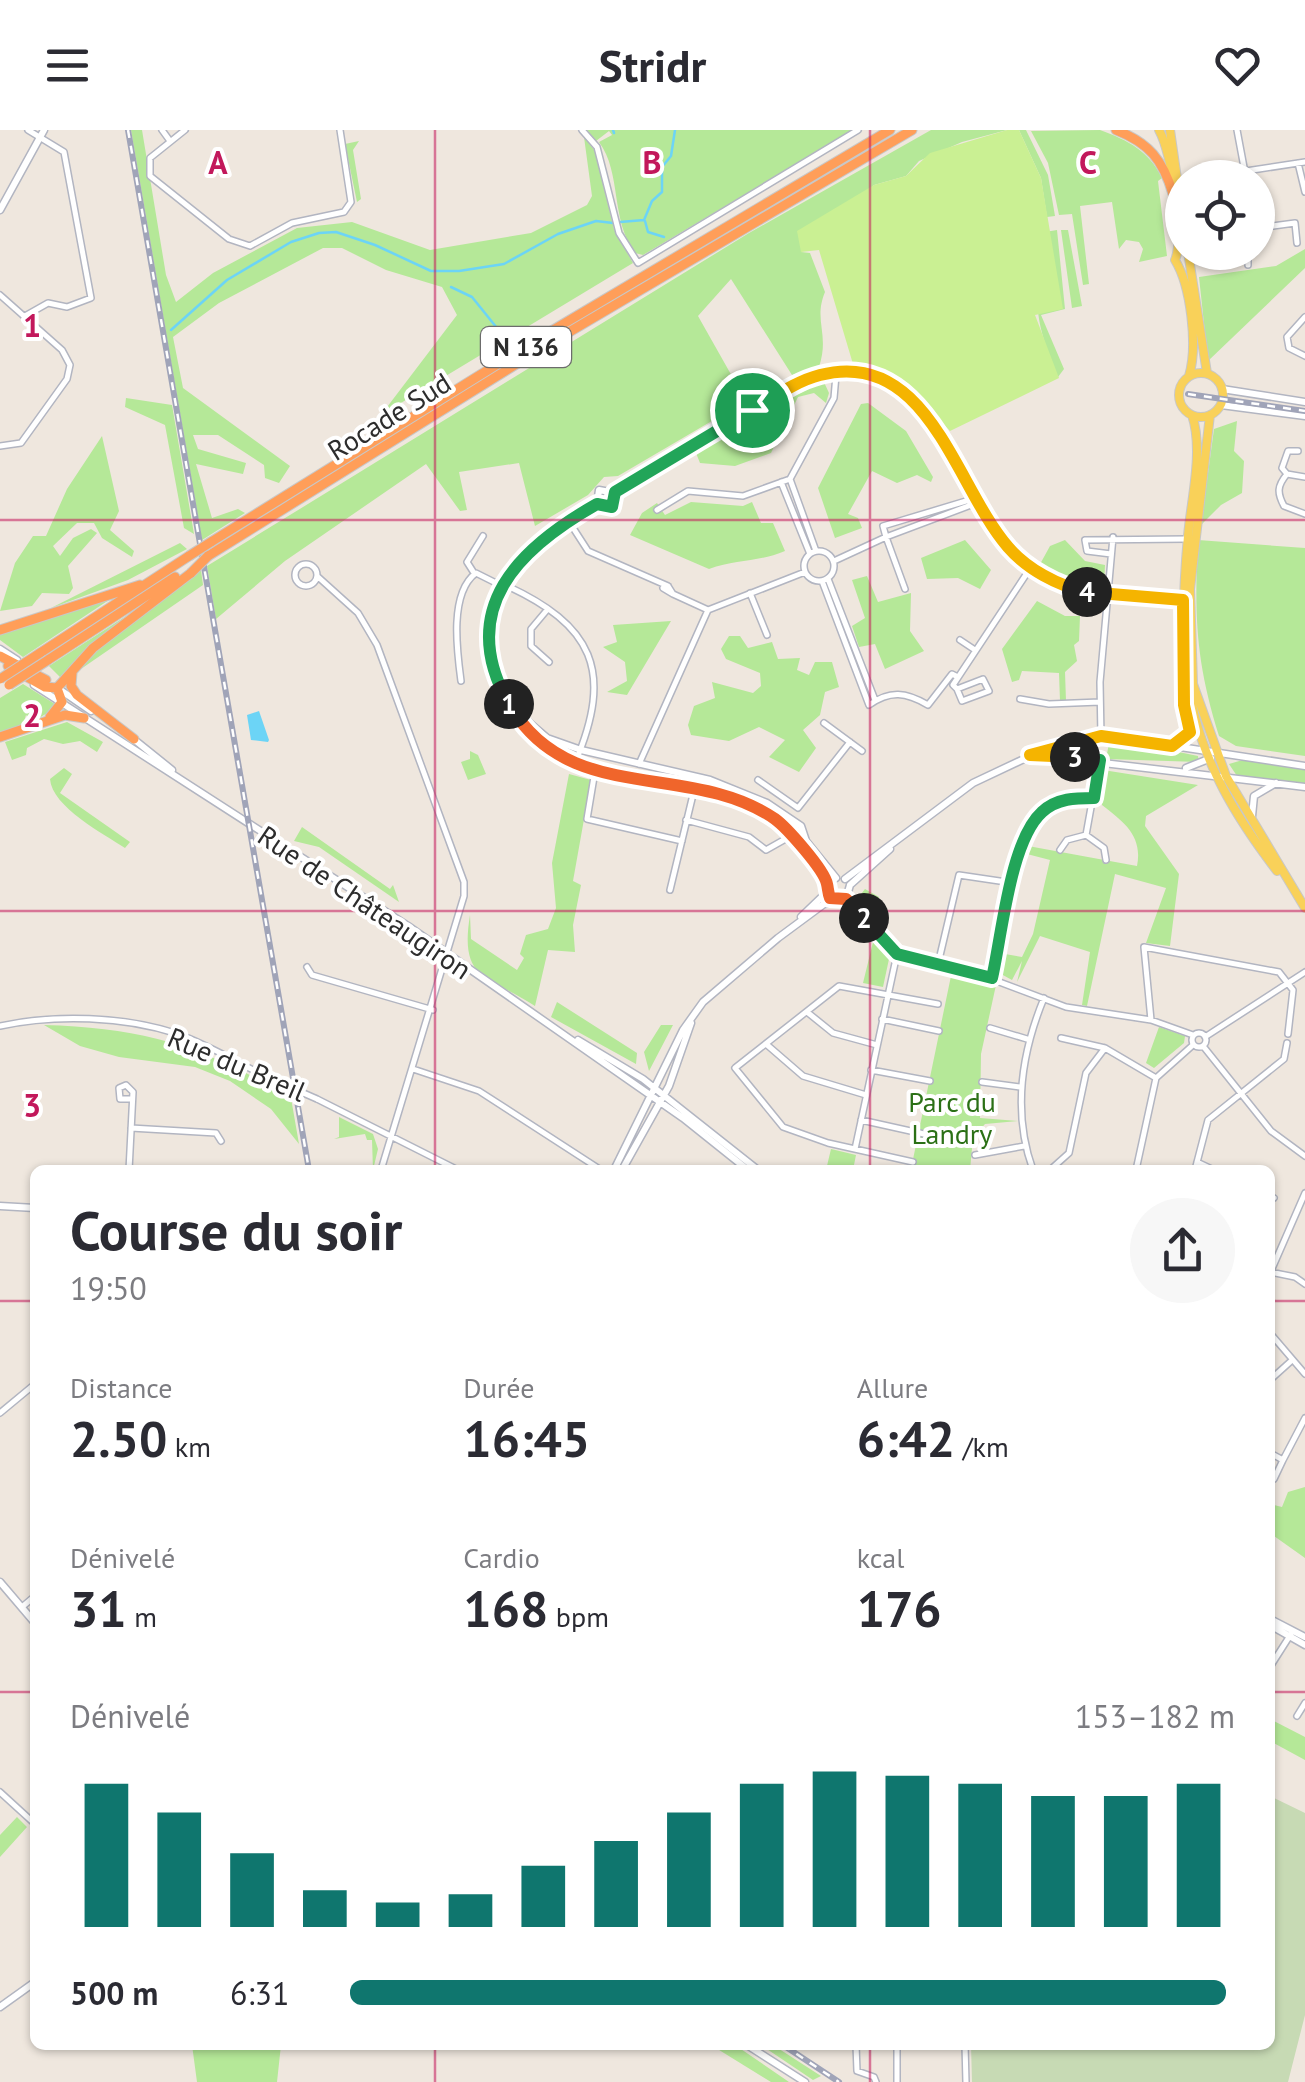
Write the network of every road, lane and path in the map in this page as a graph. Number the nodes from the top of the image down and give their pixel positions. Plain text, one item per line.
1 (28, 130) edge
2 (44, 130) edge
3 (162, 130) edge
4 (185, 130) edge
5 (340, 130) edge
6 (582, 130) edge
7 (858, 130) edge
8 (890, 130) edge
9 (912, 130) edge
10 (1116, 130) edge
11 (1159, 130) edge
12 (1173, 130) edge
13 (1237, 130) edge
14 (39, 140) junction
15 (170, 141) junction
16 (1166, 160) edge
17 (1175, 160) edge
18 (1243, 160) edge
19 (1302, 163) edge
20 (1275, 168) edge
21 (1165, 169) edge
22 (1305, 192) edge
23 (0, 210) edge
24 (1275, 225) edge
25 (1297, 242) dead end
26 (1180, 270) edge
27 (1189, 270) edge
28 (0, 295) edge
29 (25, 316) junction
30 (1305, 317) edge
31 (1305, 356) edge
32 (836, 372) junction
33 (1207, 373) junction
34 (1190, 376) junction
35 (1222, 389) junction
36 (1305, 402) edge
37 (1220, 405) junction
38 (1192, 415) junction
39 (1210, 415) junction
40 (1305, 416) edge
41 (0, 446) edge
42 (1298, 451) dead end
43 (1287, 474) junction
44 (1305, 476) edge
45 (790, 479) junction
46 (782, 482) junction
47 (615, 492) junction
48 (978, 500) junction
49 (597, 504) junction
50 (657, 510) dead end
51 (1305, 514) edge
52 (568, 520) junction
53 (483, 536) dead end
54 (886, 537) junction
55 (1113, 537) junction
56 (1187, 539) junction
57 (211, 550) junction
58 (813, 552) junction
59 (1111, 554) junction
60 (834, 561) junction
61 (190, 566) junction
62 (1031, 566) junction
63 (805, 572) junction
64 (474, 573) junction
65 (317, 576) junction
66 (825, 580) junction
67 (146, 584) junction
68 (503, 585) junction
69 (905, 589) dead end
70 (750, 593) junction
71 (1107, 595) junction
72 (1186, 600) junction
73 (546, 610) junction
74 (708, 610) junction
75 (0, 627) edge
76 (767, 635) dead end
77 (960, 640) dead end
78 (975, 650) junction
79 (44, 656) junction
80 (2, 658) edge
81 (549, 662) dead end
82 (73, 670) junction
83 (958, 677) junction
84 (461, 681) dead end
85 (3, 685) edge
86 (43, 685) junction
87 (1186, 686) junction
88 (57, 688) junction
89 (500, 688) junction
90 (957, 688) junction
91 (1020, 699) dead end
92 (62, 702) junction
93 (1100, 702) junction
94 (84, 718) junction
95 (824, 723) dead end
96 (34, 725) junction
97 (1101, 736) junction
98 (0, 737) edge
99 (134, 739) junction
100 (850, 742) junction
101 (1172, 746) junction
102 (581, 750) junction
103 (862, 751) dead end
104 (1030, 755) junction
105 (1209, 755) junction
106 (1248, 758) junction
107 (1100, 760) junction
108 (575, 764) junction
109 (639, 765) junction
110 (1305, 766) edge
111 (1176, 769) junction
112 (595, 771) junction
113 (1224, 772) junction
114 (1215, 776) junction
115 (697, 778) junction
116 (758, 780) dead end
117 (184, 781) junction
118 (1278, 783) junction
119 (1305, 787) edge
120 (693, 790) junction
121 (773, 791) junction
122 (1094, 798) junction
123 (767, 803) junction
124 (686, 820) junction
125 (1254, 822) junction
126 (794, 833) junction
127 (1086, 835) junction
128 (682, 841) junction
129 (1060, 850) dead end
130 (1106, 860) dead end
131 (844, 881) junction
132 (1013, 883) junction
133 (827, 888) junction
134 (670, 890) dead end
135 (846, 899) junction
136 (833, 900) junction
137 (1302, 904) edge
138 (778, 938) junction
139 (897, 954) junction
140 (449, 956) junction
141 (938, 964) junction
142 (306, 967) dead end
143 (1305, 972) edge
144 (992, 978) junction
145 (1288, 982) junction
146 (888, 994) junction
147 (1044, 998) junction
148 (938, 1004) dead end
149 (433, 1010) junction
150 (695, 1012) junction
151 (807, 1012) junction
152 (882, 1019) junction
153 (1151, 1020) junction
154 (0, 1026) edge
155 (990, 1028) dead end
156 (939, 1032) dead end
157 (1288, 1034) dead end
158 (1193, 1035) junction
159 (1206, 1037) junction
160 (1061, 1038) dead end
161 (1028, 1039) junction
162 (1288, 1043) dead end
163 (766, 1044) junction
164 (876, 1045) junction
165 (1193, 1046) junction
166 (1202, 1046) junction
167 (1105, 1048) junction
168 (413, 1070) junction
169 (871, 1070) junction
170 (1156, 1078) junction
171 (930, 1081) dead end
172 (982, 1082) dead end
173 (1020, 1087) junction
174 (653, 1092) junction
175 (1240, 1093) junction
176 (866, 1095) junction
177 (132, 1098) dead end
178 (661, 1098) junction
179 (860, 1120) junction
180 (131, 1128) junction
181 (392, 1134) junction
182 (924, 1134) dead end
183 (221, 1141) dead end
184 (1024, 1146) junction
185 (855, 1149) junction
186 (975, 1154) dead end
187 (1305, 1156) edge
188 (914, 1162) dead end
189 (1197, 1162) junction
190 (129, 1165) edge
191 (383, 1165) edge
192 (449, 1165) edge
193 (594, 1165) edge
194 (616, 1165) edge
195 (625, 1165) edge
196 (742, 1165) edge
197 (751, 1165) edge
198 (1032, 1165) edge
199 (1056, 1165) edge
200 (1137, 1165) edge
201 (1196, 1165) edge
202 (1203, 1165) edge
203 (1305, 1194) edge
204 (0, 1206) edge
205 (30, 1208) edge
206 (1275, 1263) edge
207 (1275, 1273) edge
208 (1305, 1284) edge
209 (1275, 1340) edge
210 (1290, 1361) junction
211 (1305, 1374) edge
212 (1275, 1375) edge
213 (30, 1388) edge
214 (0, 1413) edge
215 (1305, 1418) edge
216 (1275, 1456) edge
217 (1283, 1460) junction
218 (1275, 1476) edge
219 (0, 1582) edge
220 (30, 1601) edge
221 (22, 1608) junction
222 (30, 1617) edge
223 (1275, 1625) edge
224 (1292, 1634) junction
225 (1305, 1637) edge
226 (1305, 1645) edge
227 (1275, 1660) edge
228 (1305, 1704) edge
229 (1297, 1716) dead end
230 (0, 1792) edge
231 (30, 1819) edge
232 (30, 1985) edge
233 (0, 2006) edge
234 (755, 2050) edge
235 (856, 2050) edge
236 (896, 2050) edge
237 (965, 2050) edge
238 (805, 2082) edge
239 (876, 2082) edge
240 (896, 2082) edge
241 (966, 2082) edge

1 - 14 street
2 - 14 main road
3 - 15 street
4 - 15 street
5 - 15 street
6 - 7 street
8 - 57 highway, Rocade Sud / N 136
9 - 57 highway, Rocade Sud / N 136
10 - 21 highway
11 - 16 main road
12 - 17 main road
13 - 18 street
14 - 23 main road
14 - 29 street
19 - 20 street
19 - 22 street
24 - 25 street
26 - 34 main road
27 - 33 main road
28 - 29 street
29 - 41 street
30 - 31 street
32 - 45 street
32 - 47 main road
32 - 48 main road
33 - 34 main road
33 - 35 main road
34 - 38 main road
35 - 36 main road
35 - 37 main road
37 - 39 main road
37 - 40 main road
38 - 39 main road
38 - 56 main road
39 - 72 main road
42 - 43 street
43 - 44 street
43 - 51 street
45 - 46 street
45 - 58 street
46 - 50 street
46 - 58 street
47 - 49 main road
47 - 49 main road
48 - 54 street
48 - 54 street
48 - 62 main road
49 - 52 main road
52 - 68 main road
52 - 74 street
53 - 64 street
54 - 60 street
54 - 69 street
55 - 56 street
55 - 59 street
55 - 59 street
56 - 72 main road
57 - 61 highway, Rocade Sud / N 136, bridge
58 - 60 street
58 - 63 street
59 - 71 street
60 - 66 street
61 - 67 highway, Rocade Sud / N 136
61 - 79 highway, Rocade Sud / N 136
61 - 82 highway
62 - 71 main road
62 - 78 street
63 - 66 street
63 - 70 street
64 - 68 street
64 - 84 street
65 - 65 street
65 - 140 street
66 - 83 street
67 - 75 highway
67 - 79 highway, Rocade Sud / N 136
68 - 73 street
68 - 89 main road
70 - 74 street
70 - 76 street
71 - 72 main road
71 - 93 street
72 - 87 main road
72 - 105 main road
73 - 81 street
73 - 102 street
74 - 109 street
77 - 78 street
78 - 83 street
79 - 85 highway, Rocade Sud / N 136, bridge
80 - 86 highway
80 - 88 highway
82 - 88 highway
82 - 99 highway
83 - 90 street
86 - 88 main road, Rue de Châteaugiron
86 - 92 main road, Rue de Châteaugiron
87 - 101 main road
87 - 105 main road
88 - 92 highway
88 - 99 main road, Rue de Châteaugiron
89 - 102 main road
89 - 108 main road
90 - 90 street
91 - 93 street
92 - 94 main road, Rue de Châteaugiron
92 - 96 highway
93 - 97 street
94 - 96 highway
94 - 117 main road, Rue de Châteaugiron
95 - 100 street
96 - 98 highway
97 - 101 main road
97 - 104 main road
99 - 117 main road, Rue de Châteaugiron
100 - 103 street
100 - 121 street
101 - 105 main road
102 - 108 street
102 - 109 main road
104 - 107 main road
104 - 131 main road
105 - 106 main road
105 - 111 main road
105 - 113 main road
105 - 114 main road
106 - 110 main road
106 - 113 main road
107 - 111 main road
107 - 122 street
108 - 112 main road
109 - 115 main road
111 - 114 main road
112 - 120 main road
112 - 128 street
113 - 114 main road
113 - 118 main road
113 - 125 main road
114 - 137 main road
115 - 120 street
115 - 123 main road
116 - 121 street
117 - 140 main road, Rue de Châteaugiron
118 - 119 main road
118 - 125 main road
120 - 124 street
120 - 126 main road
121 - 123 street
122 - 127 street
122 - 132 street
123 - 126 main road
124 - 126 street
124 - 128 street
125 - 137 main road
126 - 131 main road
126 - 133 main road
127 - 129 street
127 - 130 street
128 - 134 street
131 - 133 main road
131 - 135 main road
132 - 141 street
132 - 144 street
133 - 136 main road
133 - 138 main road
135 - 136 main road
135 - 139 street
136 - 138 main road
138 - 150 main road
139 - 141 street
139 - 146 street
140 - 149 street
140 - 174 main road, Rue de Châteaugiron
141 - 144 street
142 - 149 street
143 - 145 street
144 - 147 street
145 - 153 street
145 - 157 street
145 - 159 street
146 - 148 street
146 - 151 street
146 - 152 street
147 - 153 street
147 - 161 street
149 - 168 street
150 - 174 main road
150 - 178 main road
151 - 163 street
151 - 164 street
152 - 156 street
152 - 164 street
153 - 158 street
154 - 181 street, Rue du Breil, bridge
155 - 161 street
158 - 159 street
158 - 165 street
159 - 166 street
160 - 167 street
161 - 173 street
162 - 175 street
163 - 176 street
163 - 185 street
164 - 169 street
165 - 166 street
165 - 170 street
166 - 175 street
167 - 170 street
167 - 199 street
168 - 181 street
168 - 193 street
169 - 171 street
169 - 176 street
170 - 200 street
172 - 173 street
173 - 184 street
174 - 178 main road, Rue de Châteaugiron
174 - 194 main road
175 - 187 street
175 - 189 street
176 - 179 street
177 - 180 street
178 - 195 main road
178 - 196 main road, Rue de Châteaugiron
178 - 197 main road, Rue de Châteaugiron
179 - 182 street
179 - 185 street
180 - 183 street
180 - 190 street
181 - 191 street
181 - 192 street, Rue du Breil
184 - 186 street
184 - 198 street
185 - 188 street
189 - 201 street
189 - 202 street
203 - 206 street
204 - 205 main road
207 - 208 street
209 - 210 street
210 - 211 street
210 - 212 street
213 - 214 street
215 - 217 street
216 - 217 street
217 - 218 street
219 - 221 main road
220 - 221 street
221 - 222 main road
223 - 224 main road
224 - 225 main road
224 - 226 main road
224 - 227 street
228 - 229 street
230 - 231 street
232 - 233 main road
234 - 238 main road
235 - 239 street
236 - 240 street
237 - 241 street

